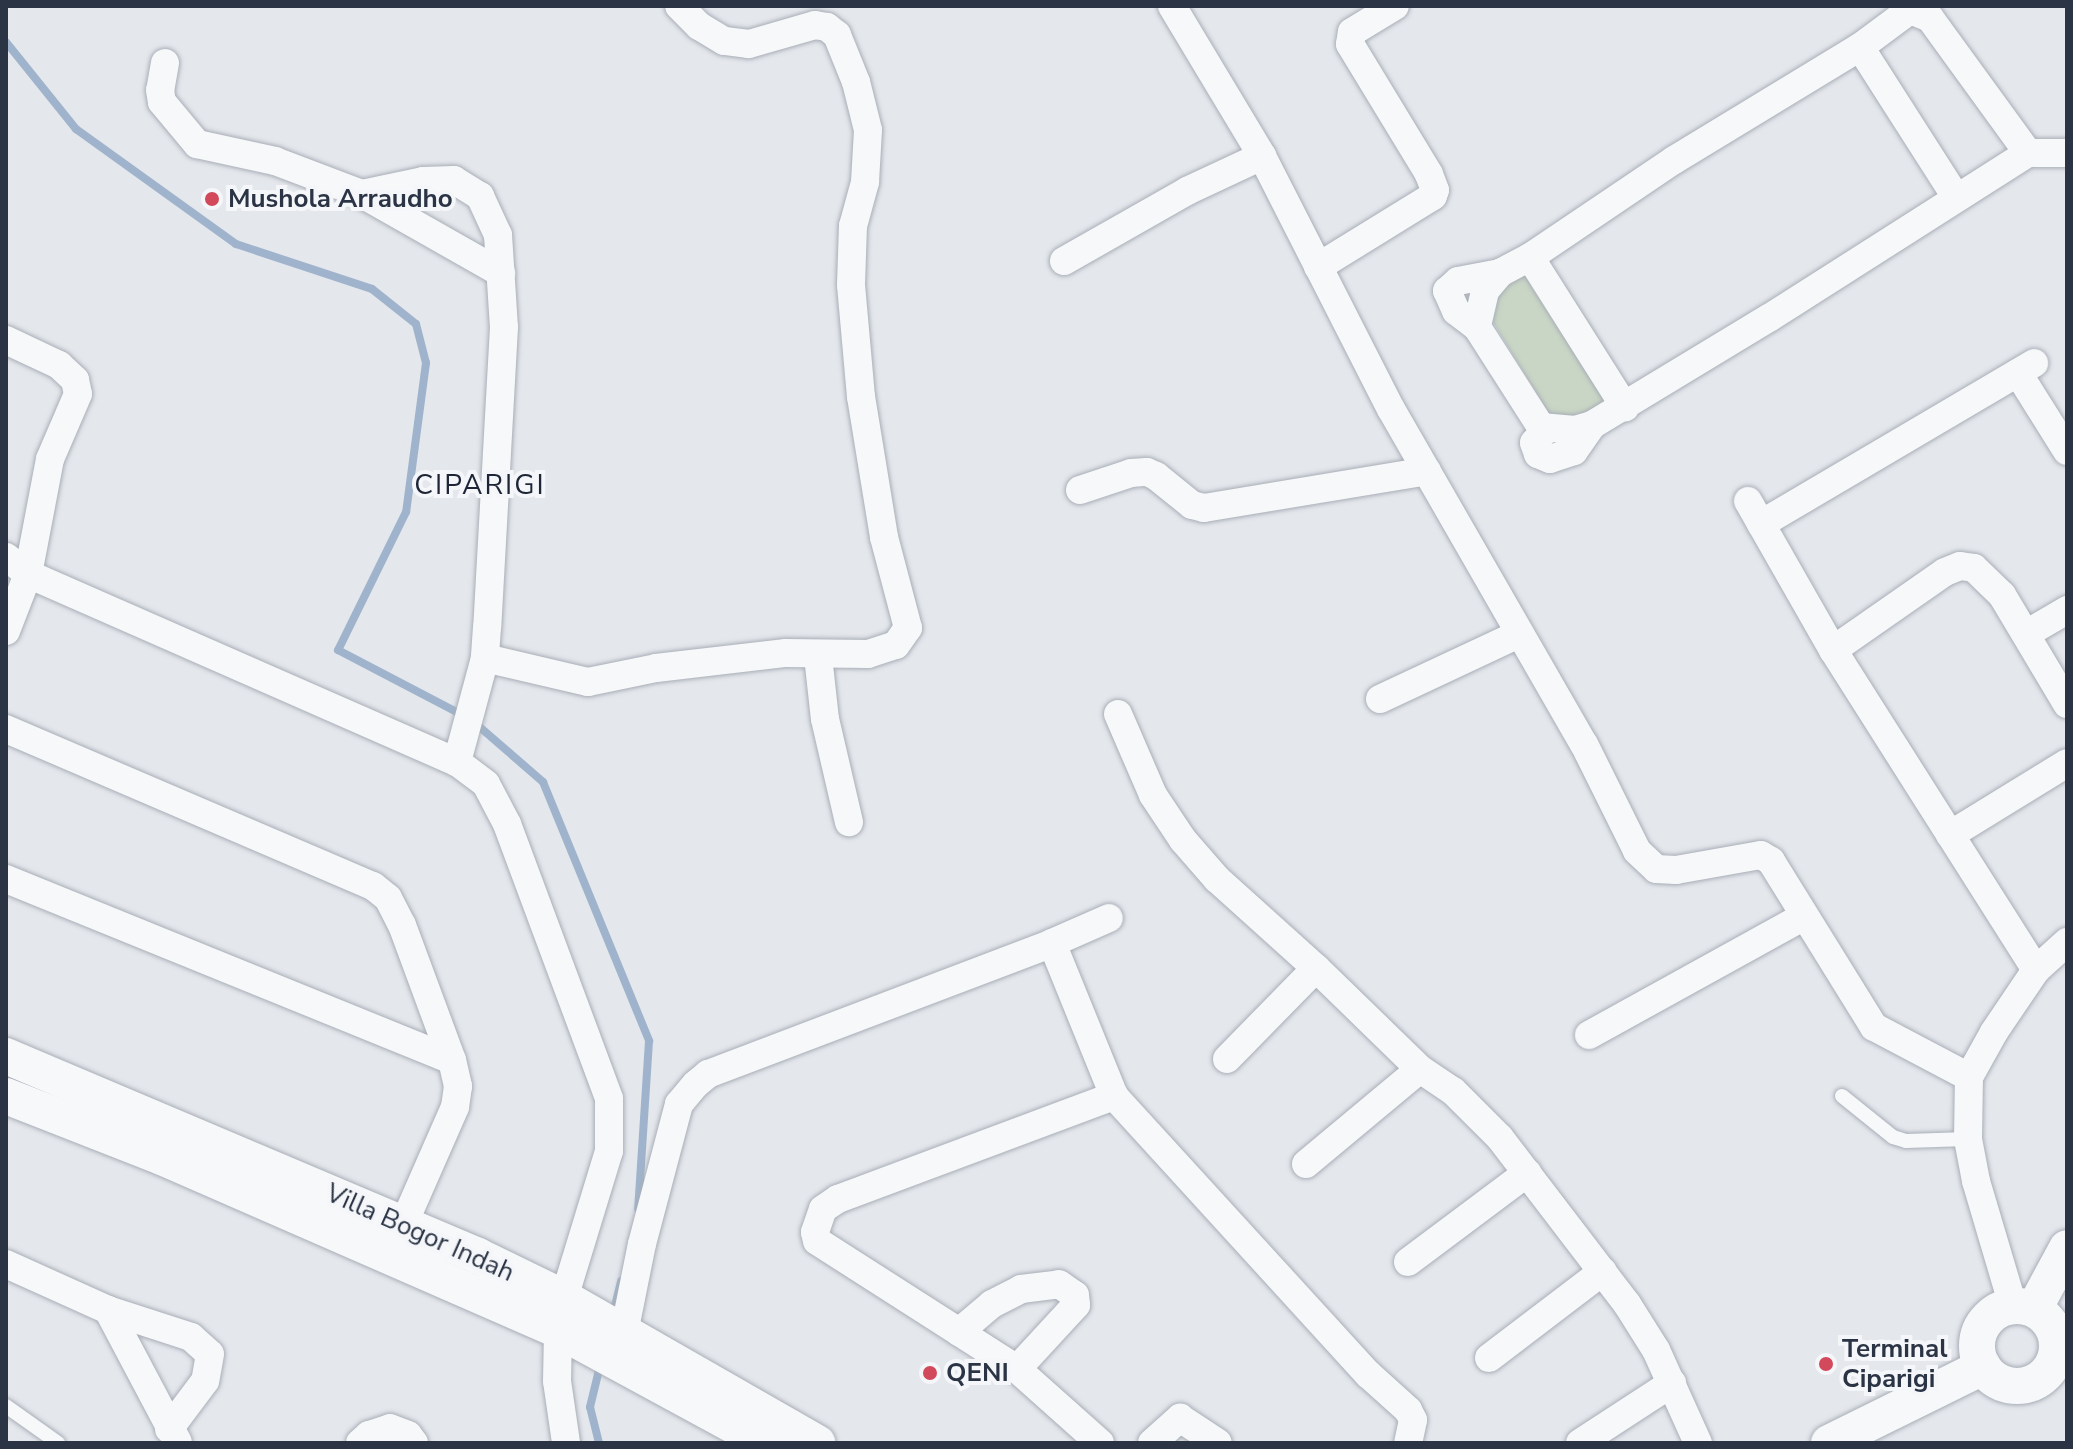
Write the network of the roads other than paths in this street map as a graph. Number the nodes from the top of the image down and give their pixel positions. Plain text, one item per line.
1 (679, 6) edge
2 (1172, 6) edge
3 (1395, 6) edge
4 (1860, 47) junction
5 (165, 63) dead end
6 (2028, 153) junction
7 (2067, 153) edge
8 (1262, 156) junction
9 (362, 194) junction
10 (1956, 197) junction
11 (1530, 257) junction
12 (1064, 261) dead end
13 (1318, 267) junction
14 (501, 273) junction
15 (6, 340) edge
16 (1625, 407) junction
17 (2067, 451) edge
18 (1427, 471) junction
19 (1080, 490) dead end
20 (17, 565) edge
21 (2067, 610) edge
22 (6, 631) edge
23 (1519, 634) junction
24 (2026, 634) junction
25 (1833, 650) junction
26 (818, 656) junction
27 (485, 658) junction
28 (1380, 699) dead end
29 (2067, 704) edge
30 (1118, 714) dead end
31 (6, 729) edge
32 (460, 750) junction
33 (2067, 763) edge
34 (849, 822) dead end
35 (1950, 835) junction
36 (6, 879) edge
37 (1803, 917) junction
38 (1109, 918) dead end
39 (2067, 942) edge
40 (1052, 943) junction
41 (1316, 968) junction
42 (2036, 970) junction
43 (1589, 1035) dead end
44 (6, 1056) edge
45 (1227, 1059) dead end
46 (452, 1060) junction
47 (1420, 1069) junction
48 (1969, 1077) junction
49 (6, 1096) edge
50 (1114, 1096) junction
51 (1842, 1096) dead end
52 (1968, 1139) junction
53 (1306, 1164) dead end
54 (1527, 1173) junction
55 (397, 1239) junction
56 (2067, 1248) edge
57 (1408, 1262) dead end
58 (6, 1264) edge
59 (1603, 1271) junction
60 (108, 1310) junction
61 (561, 1314) junction
62 (2042, 1314) edge
63 (959, 1332) junction
64 (614, 1340) junction
65 (1489, 1358) dead end
66 (1017, 1369) junction
67 (1992, 1374) junction
68 (1672, 1383) junction
69 (6, 1406) edge
70 (173, 1436) edge
71 (1849, 1441) edge
72 (58, 1443) edge
73 (360, 1443) edge
74 (414, 1443) edge
75 (566, 1443) edge
76 (766, 1443) edge
77 (817, 1443) edge
78 (1100, 1443) edge
79 (1152, 1443) edge
80 (1218, 1443) edge
81 (1408, 1443) edge
82 (1580, 1443) edge
83 (1698, 1443) edge

1 - 26 street
2 - 8 street
3 - 13 street
4 - 6 street
4 - 10 street
4 - 11 street
5 - 9 street
6 - 7 street
6 - 10 street
8 - 12 street
8 - 13 street
9 - 14 street
9 - 14 street
10 - 16 street
11 - 16 street
11 - 16 street
13 - 18 street
14 - 27 street
15 - 20 street
17 - 25 street
18 - 19 street
18 - 23 street
20 - 22 street
20 - 32 street
21 - 24 street
23 - 28 street
23 - 37 street
24 - 25 street
24 - 29 street
25 - 35 street
26 - 27 street
26 - 34 street
27 - 32 street
30 - 41 street
31 - 46 street
32 - 61 street
33 - 35 street
35 - 42 street
36 - 46 street
37 - 43 street
37 - 48 street
38 - 40 street
39 - 42 street
40 - 50 street
40 - 64 street
41 - 45 street
41 - 47 street
42 - 48 street
44 - 55 street, Villa Bogor Indah
46 - 55 street
47 - 53 street
47 - 54 street
48 - 52 street
49 - 55 street, Villa Bogor Indah
50 - 63 street
50 - 81 street
51 - 52 lane
52 - 62 street
54 - 57 street
54 - 59 street
55 - 61 street, Villa Bogor Indah
56 - 62 street
58 - 60 street
59 - 65 street
59 - 68 street
60 - 70 street
60 - 70 street
61 - 64 street, Villa Bogor Indah
61 - 75 street
62 - 67 street
62 - 67 street
63 - 66 street
63 - 66 street
64 - 76 street, Villa Bogor Indah
64 - 77 street, Villa Bogor Indah
66 - 78 street
67 - 71 street
68 - 82 street
68 - 83 street
69 - 72 lane
73 - 74 street
79 - 80 street

